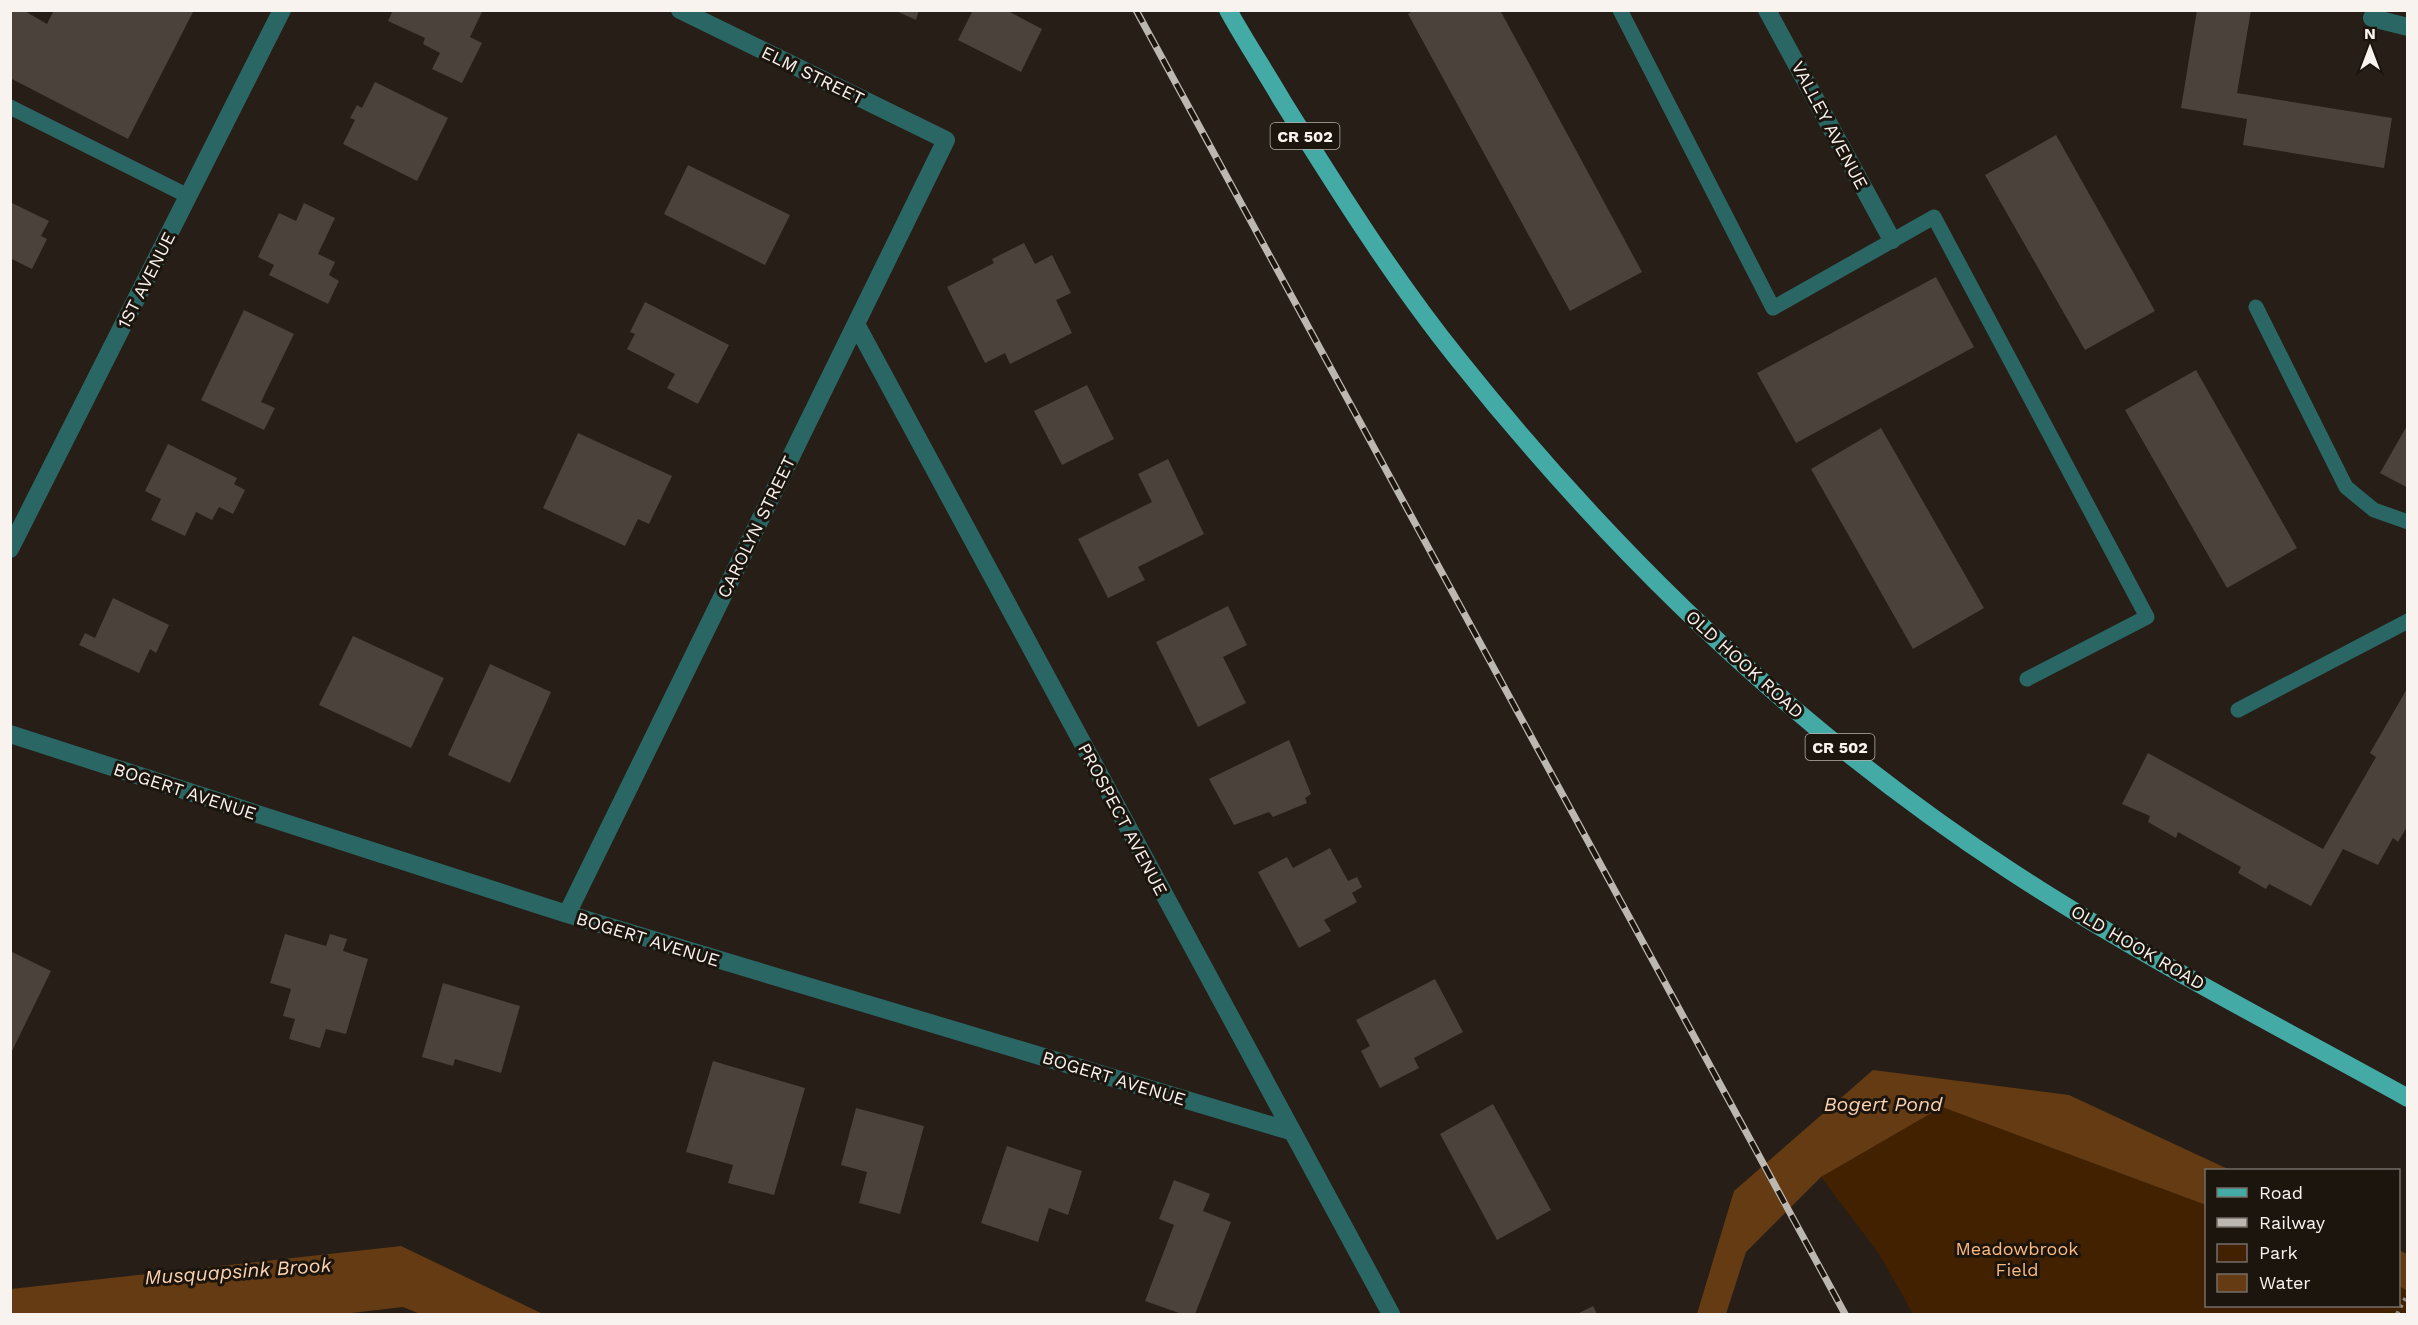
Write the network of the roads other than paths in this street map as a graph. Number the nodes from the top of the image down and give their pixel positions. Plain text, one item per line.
1 (282, 10) edge
2 (680, 10) edge
3 (1620, 10) edge
4 (1767, 10) edge
5 (1232, 12) edge
6 (2372, 18) dead end
7 (2408, 27) edge
8 (10, 107) edge
9 (946, 140) joint
10 (188, 196) junction
11 (1892, 240) junction
12 (2256, 307) dead end
13 (856, 324) junction
14 (2408, 522) edge
15 (10, 549) edge
16 (2408, 621) edge
17 (2027, 679) dead end
18 (2238, 710) dead end
19 (10, 734) edge
20 (567, 914) junction
21 (2408, 1098) edge
22 (1290, 1131) junction
23 (1391, 1314) edge

1 - 10 street, 1ST AVENUE
2 - 9 street, ELM STREET
3 - 11 lane
4 - 11 street, VALLEY AVENUE
5 - 21 main road, OLD HOOK ROAD / CR 502
6 - 7 street
8 - 10 lane
9 - 13 street, CAROLYN STREET
10 - 15 street, 1ST AVENUE
11 - 17 lane
12 - 14 lane
13 - 20 street, CAROLYN STREET
13 - 22 street, PROSPECT AVENUE
16 - 18 lane
19 - 20 street, BOGERT AVENUE
20 - 22 street, BOGERT AVENUE
22 - 23 street, PROSPECT AVENUE

